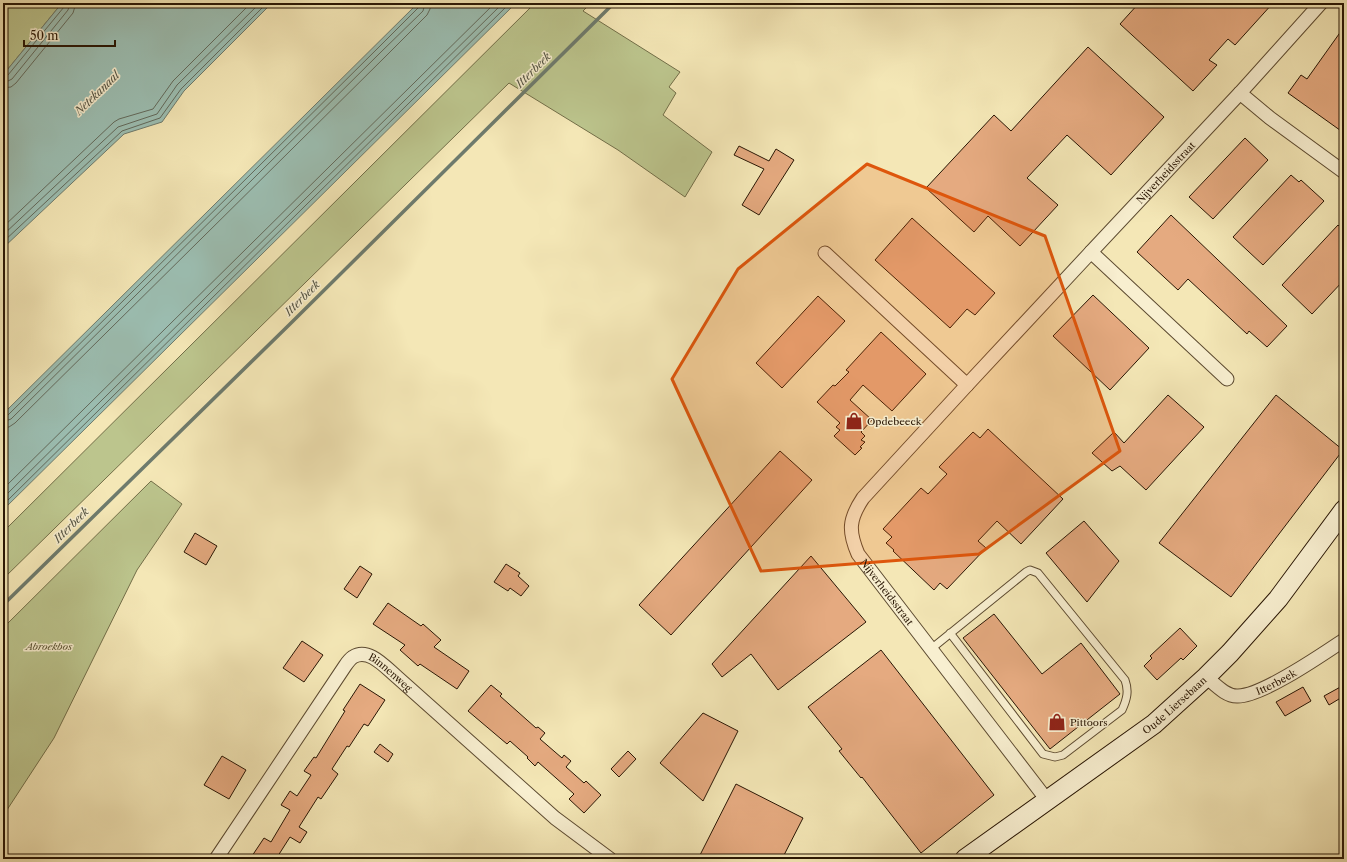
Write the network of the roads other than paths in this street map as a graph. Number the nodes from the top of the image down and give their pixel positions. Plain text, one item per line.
1 (1320, 3) edge
2 (1240, 93) junction
3 (1344, 172) edge
4 (1090, 252) junction
5 (825, 253) dead end
6 (1227, 379) dead end
7 (967, 385) junction
8 (1344, 510) edge
9 (950, 633) junction
10 (1344, 640) edge
11 (931, 649) junction
12 (1206, 677) junction
13 (1047, 800) junction
14 (216, 859) edge
15 (610, 859) edge
16 (965, 859) edge

1 - 2 street, Nijverheidsstraat
2 - 3 street
2 - 4 street, Nijverheidsstraat
4 - 6 street
4 - 7 street, Nijverheidsstraat
5 - 7 street
7 - 11 street, Nijverheidsstraat
8 - 12 main road, Oude Liersebaan
9 - 9 lane
9 - 11 lane
10 - 12 street, Itterbeek
11 - 13 street, Nijverheidsstraat
12 - 13 main road, Oude Liersebaan
13 - 16 main road, Oude Liersebaan
14 - 15 street, Binnenweg

